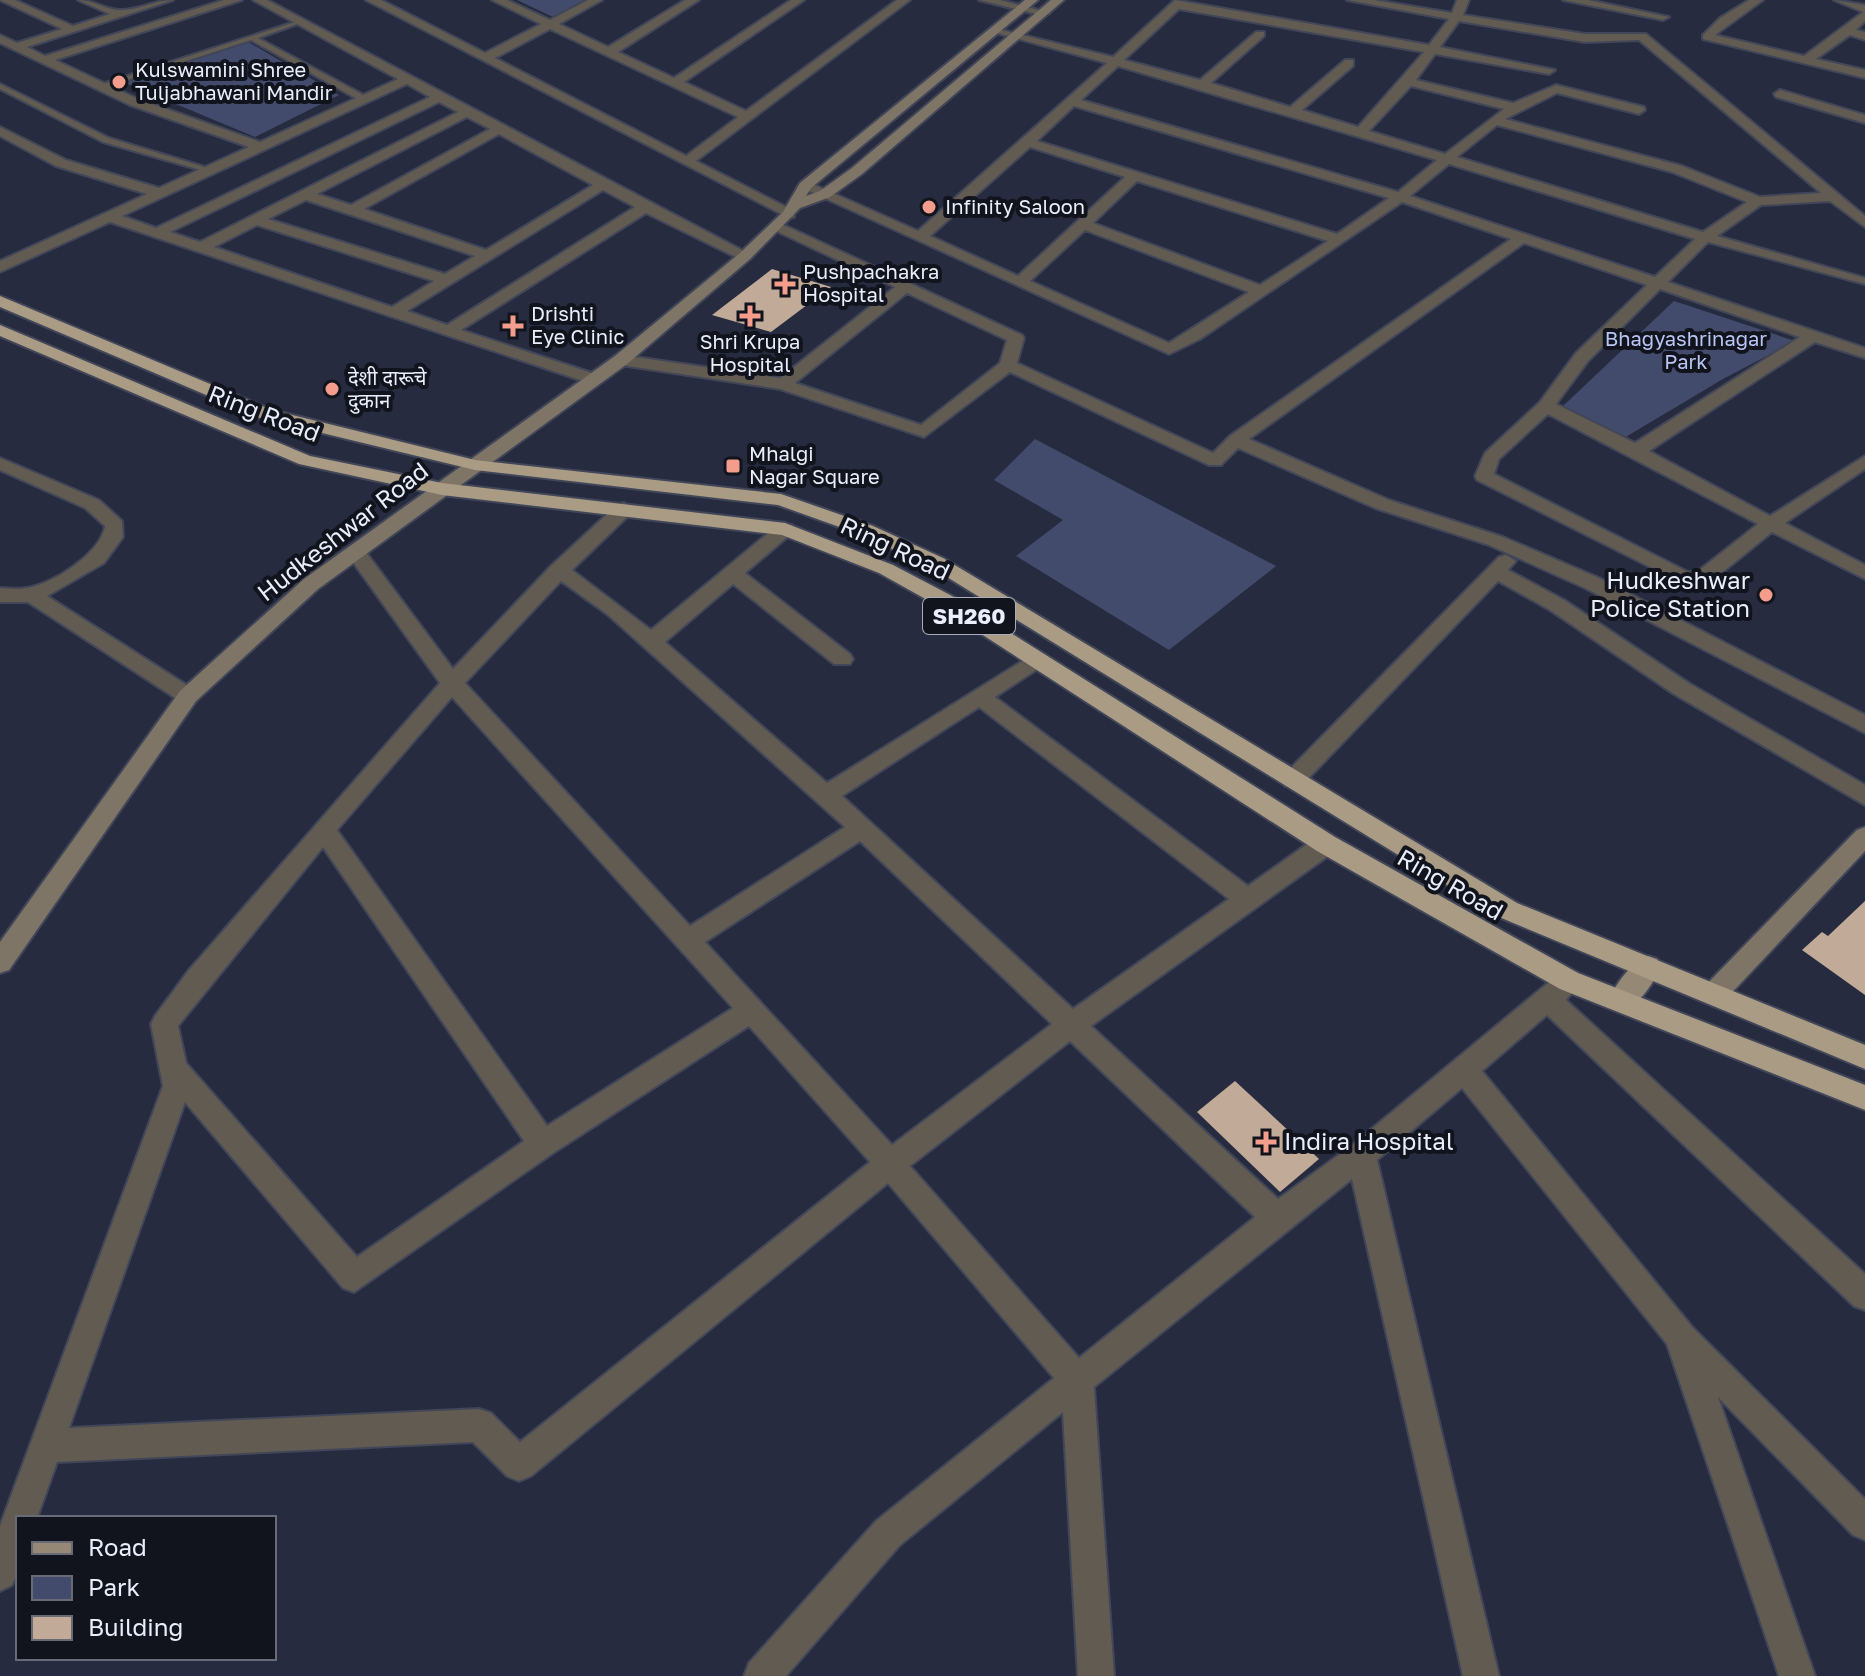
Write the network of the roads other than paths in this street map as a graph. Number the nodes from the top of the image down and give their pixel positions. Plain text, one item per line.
1 (6, 0) edge
2 (84, 0) edge
3 (167, 0) edge
4 (236, 0) edge
5 (259, 0) edge
6 (372, 0) edge
7 (498, 0) edge
8 (596, 0) edge
9 (693, 0) edge
10 (798, 0) edge
11 (904, 0) edge
12 (985, 0) edge
13 (1058, 0) edge
14 (1353, 0) edge
15 (1463, 0) edge
16 (1569, 0) edge
17 (1757, 0) edge
18 (1840, 0) edge
19 (1179, 2) edge
20 (1027, 4) edge
21 (1865, 12) edge
22 (1044, 13) junction
23 (119, 14) junction
24 (1456, 17) junction
25 (1663, 17) dead end
26 (300, 22) junction
27 (551, 25) junction
28 (71, 29) junction
29 (997, 30) junction
30 (1848, 31) junction
31 (1018, 33) junction
32 (1260, 34) dead end
33 (1865, 36) edge
34 (251, 37) junction
35 (0, 39) edge
36 (16, 47) junction
37 (1430, 49) junction
38 (609, 52) junction
39 (486, 58) junction
40 (1808, 59) junction
41 (44, 60) junction
42 (1116, 60) junction
43 (1349, 63) dead end
44 (1549, 70) dead end
45 (1865, 74) edge
46 (406, 80) junction
47 (1408, 82) junction
48 (675, 83) junction
49 (1202, 84) junction
50 (0, 86) edge
51 (100, 86) junction
52 (1780, 94) dead end
53 (439, 97) junction
54 (364, 99) junction
55 (1071, 101) junction
56 (1514, 107) junction
57 (1639, 110) dead end
58 (467, 112) junction
59 (1292, 112) junction
60 (746, 116) junction
61 (1865, 119) edge
62 (1497, 121) junction
63 (499, 129) junction
64 (0, 131) edge
65 (1360, 133) junction
66 (1028, 142) junction
67 (258, 146) junction
68 (1448, 160) junction
69 (686, 162) junction
70 (207, 169) junction
71 (1135, 176) junction
72 (602, 185) junction
73 (805, 186) junction
74 (156, 192) junction
75 (825, 194) junction
76 (306, 195) junction
77 (1400, 197) junction
78 (1831, 197) junction
79 (1758, 201) junction
80 (645, 207) junction
81 (354, 209) junction
82 (788, 215) junction
83 (107, 216) junction
84 (256, 220) junction
85 (1865, 223) edge
86 (1082, 224) junction
87 (157, 233) junction
88 (920, 237) junction
89 (1523, 237) junction
90 (1705, 237) junction
91 (1338, 239) junction
92 (201, 248) junction
93 (487, 255) junction
94 (745, 256) junction
95 (0, 267) edge
96 (447, 280) junction
97 (1021, 281) junction
98 (1860, 281) dead end
99 (1658, 285) junction
100 (904, 288) junction
101 (1261, 291) junction
102 (0, 301) edge
103 (393, 313) junction
104 (0, 330) edge
105 (448, 331) junction
106 (1812, 336) junction
107 (1865, 353) edge
108 (621, 360) junction
109 (1008, 365) junction
110 (592, 379) junction
111 (783, 384) junction
112 (1546, 406) junction
113 (1236, 440) junction
114 (1639, 449) junction
115 (1865, 461) edge
116 (0, 463) edge
117 (475, 465) junction
118 (0, 474) edge
119 (25, 474) junction
120 (442, 489) junction
121 (624, 509) junction
122 (1769, 525) junction
123 (785, 529) junction
124 (1517, 550) junction
125 (355, 551) junction
126 (558, 570) junction
127 (1496, 572) junction
128 (732, 573) junction
129 (1865, 573) edge
130 (0, 595) edge
131 (32, 595) junction
132 (651, 642) junction
133 (842, 659) dead end
134 (1037, 659) junction
135 (451, 682) junction
136 (188, 696) junction
137 (979, 696) junction
138 (1865, 725) edge
139 (1293, 780) junction
140 (826, 795) junction
141 (1865, 796) edge
142 (862, 828) junction
143 (324, 830) junction
144 (1865, 836) edge
145 (1326, 844) junction
146 (1247, 899) junction
147 (686, 941) junction
148 (0, 962) edge
149 (1648, 967) junction
150 (1558, 990) junction
151 (1714, 994) junction
152 (1621, 1001) junction
153 (751, 1011) junction
154 (1071, 1025) junction
155 (1865, 1057) edge
156 (1462, 1067) junction
157 (173, 1068) junction
158 (1865, 1098) edge
159 (543, 1144) junction
160 (1361, 1155) junction
161 (890, 1164) junction
162 (1277, 1218) junction
163 (1865, 1295) edge
164 (1680, 1335) junction
165 (1077, 1380) junction
166 (46, 1446) junction
167 (21, 1516) edge
168 (1865, 1523) edge
169 (16, 1529) edge
170 (0, 1573) edge
171 (762, 1676) edge
172 (1096, 1676) edge
173 (1481, 1676) edge
174 (1797, 1676) edge

1 - 28 street
2 - 23 street
3 - 23 street
4 - 41 street
5 - 26 street
6 - 39 street
7 - 27 street
8 - 27 street
9 - 38 street
10 - 48 street
11 - 60 street
12 - 20 street
13 - 22 main road
14 - 24 street
15 - 24 street
16 - 25 street
17 - 40 street
18 - 21 street
19 - 37 street
19 - 42 street
20 - 22 street
20 - 29 main road
21 - 30 street
22 - 31 main road
23 - 28 street
24 - 37 street
24 - 78 street
26 - 34 lane
26 - 46 street
27 - 38 street
27 - 39 street
28 - 36 street
29 - 31 street
29 - 73 main road
30 - 33 street
30 - 40 street
31 - 42 street
31 - 75 main road
32 - 49 street
34 - 51 lane
34 - 54 lane
35 - 36 street
36 - 41 street
37 - 44 street
37 - 47 street
38 - 48 street
39 - 69 street
40 - 45 street
41 - 51 street
42 - 49 street
42 - 55 street
43 - 59 street
46 - 53 street
46 - 54 street
47 - 56 street
47 - 65 street
48 - 60 street
49 - 59 street
50 - 70 lane
51 - 67 street
52 - 61 street
53 - 58 street
53 - 87 street
54 - 67 street
55 - 66 street
55 - 77 street
56 - 57 street
56 - 62 street
58 - 63 street
58 - 76 street
59 - 65 street
60 - 69 street
62 - 68 street
62 - 79 street
63 - 72 street
63 - 81 street
64 - 74 street
65 - 68 street
66 - 71 street
66 - 88 street
67 - 70 street
68 - 77 street
68 - 90 street
69 - 82 street
70 - 74 street
71 - 86 street
71 - 91 street
72 - 80 street
72 - 93 street
73 - 75 street
73 - 82 main road
74 - 83 street
75 - 82 main road
75 - 88 street
76 - 81 street
76 - 84 street
77 - 89 street
77 - 91 street
78 - 79 street
78 - 85 street
79 - 90 street
80 - 94 street
80 - 105 street
81 - 93 street
82 - 94 main road, Hudkeshwar Road
82 - 100 street
83 - 87 street
83 - 95 street
84 - 92 street
84 - 96 street
86 - 97 street
86 - 101 street
87 - 92 street
88 - 97 street
89 - 99 street
89 - 113 street
90 - 98 street
90 - 99 street
91 - 101 street
92 - 103 street
93 - 96 street
94 - 108 main road, Hudkeshwar Road
96 - 103 street
97 - 101 street
99 - 106 street
99 - 112 street
100 - 109 street
100 - 111 street
102 - 117 highway, Ring Road / SH260
103 - 105 street
104 - 120 highway, Ring Road / SH260
105 - 110 street
106 - 107 street
106 - 114 street
108 - 110 main road, Hudkeshwar Road
108 - 111 street
109 - 111 street
109 - 113 street
110 - 117 main road, Hudkeshwar Road
112 - 114 street
112 - 122 street
113 - 124 street
114 - 122 street
115 - 122 street
116 - 119 street
117 - 120 main road, Hudkeshwar Road
117 - 139 highway, Ring Road / SH260
118 - 119 street
119 - 131 street
120 - 121 highway, Ring Road / SH260
120 - 125 main road, Hudkeshwar Road
121 - 123 highway, Ring Road / SH260
121 - 126 street
122 - 129 street
123 - 128 street
123 - 134 highway, Ring Road / SH260
124 - 127 street
124 - 138 street
125 - 135 street
125 - 136 main road, Hudkeshwar Road
126 - 132 street
126 - 135 street
127 - 139 street
127 - 141 street
128 - 132 street
128 - 133 street
130 - 131 street
131 - 136 street
132 - 140 street
134 - 137 street
134 - 145 highway, Ring Road / SH260
135 - 143 street
135 - 147 street
136 - 148 main road, Hudkeshwar Road
137 - 140 street
137 - 146 street
139 - 149 highway, Ring Road / SH260
140 - 142 street
142 - 147 street
142 - 154 street
143 - 157 street
143 - 159 street
144 - 151 main road
145 - 146 street
145 - 150 highway, Ring Road / SH260
146 - 154 street
147 - 153 street
149 - 151 highway, Ring Road / SH260
149 - 152 main road
150 - 152 highway, Ring Road / SH260
150 - 156 street
150 - 163 street
151 - 155 highway, Ring Road / SH260
152 - 158 highway, Ring Road / SH260
153 - 159 street
153 - 161 street
154 - 161 street
154 - 162 street
156 - 160 street
156 - 164 street
157 - 159 street
157 - 166 street
160 - 162 street
160 - 173 street
161 - 165 street
161 - 166 street
162 - 165 street
164 - 168 street
164 - 174 street
165 - 171 street
165 - 172 street
166 - 167 street
169 - 170 street

